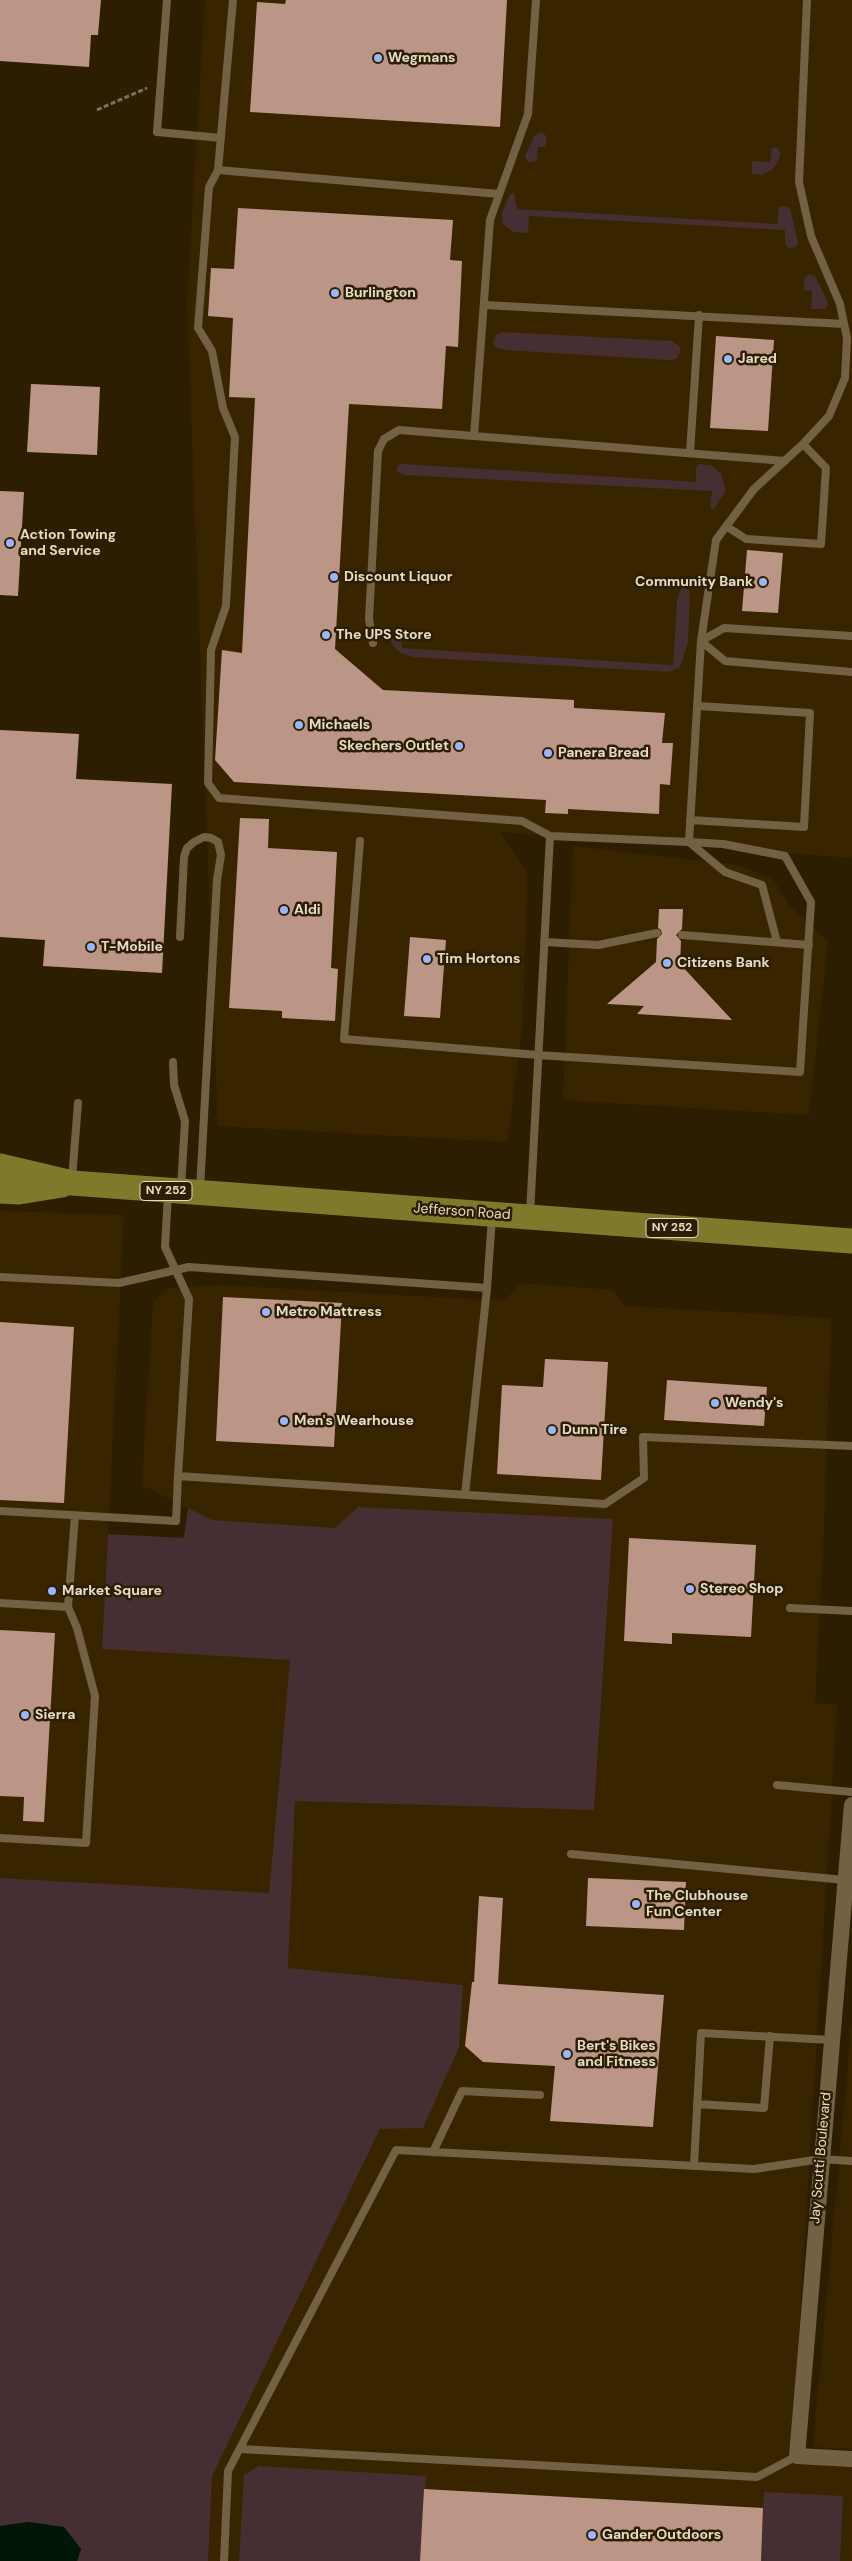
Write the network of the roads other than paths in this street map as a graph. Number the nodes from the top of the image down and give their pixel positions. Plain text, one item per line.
1 (168, 0) edge
2 (233, 0) edge
3 (536, 0) edge
4 (807, 0) edge
5 (221, 138) junction
6 (218, 170) junction
7 (499, 194) junction
8 (484, 305) junction
9 (700, 315) junction
10 (844, 324) junction
11 (474, 436) junction
12 (803, 444) junction
13 (690, 453) junction
14 (785, 460) junction
15 (726, 526) junction
16 (852, 636) edge
17 (701, 641) junction
18 (373, 643) dead end
19 (852, 672) edge
20 (698, 706) junction
21 (690, 820) junction
22 (550, 836) junction
23 (360, 841) dead end
24 (689, 842) junction
25 (657, 933) dead end
26 (682, 935) dead end
27 (180, 937) dead end
28 (544, 942) junction
29 (777, 942) junction
30 (809, 945) junction
31 (538, 1055) junction
32 (173, 1062) dead end
33 (78, 1103) dead end
34 (0, 1166) edge
35 (72, 1183) junction
36 (0, 1191) edge
37 (183, 1192) junction
38 (492, 1214) junction
39 (530, 1218) junction
40 (852, 1241) edge
41 (174, 1269) junction
42 (0, 1277) edge
43 (487, 1288) junction
44 (852, 1446) edge
45 (178, 1476) junction
46 (465, 1495) junction
47 (0, 1511) edge
48 (75, 1515) junction
49 (0, 1603) edge
50 (68, 1607) junction
51 (790, 1608) dead end
52 (852, 1611) edge
53 (777, 1785) dead end
54 (852, 1792) edge
55 (852, 1806) edge
56 (0, 1838) edge
57 (850, 1842) edge
58 (571, 1854) dead end
59 (845, 1880) junction
60 (770, 2036) junction
61 (831, 2040) junction
62 (540, 2095) dead end
63 (697, 2104) junction
64 (433, 2152) junction
65 (821, 2159) junction
66 (852, 2160) edge
67 (694, 2166) junction
68 (240, 2449) junction
69 (797, 2456) junction
70 (852, 2458) edge
71 (224, 2561) edge

1 - 5 lane
2 - 5 lane
3 - 7 lane
4 - 10 lane
5 - 6 lane
6 - 7 lane
6 - 22 lane
7 - 8 lane
8 - 9 lane
8 - 11 lane
9 - 10 lane
9 - 13 lane
10 - 12 lane
11 - 13 lane
11 - 18 lane
12 - 14 lane
12 - 15 lane
13 - 14 lane
14 - 15 lane
15 - 17 lane
16 - 17 lane
17 - 19 lane
17 - 20 lane
20 - 21 lane
20 - 21 lane
21 - 24 lane
22 - 24 lane
22 - 28 lane
23 - 31 lane
24 - 29 lane
24 - 30 lane
25 - 28 lane
26 - 29 lane
27 - 37 lane
28 - 31 lane
29 - 30 lane
30 - 31 lane
31 - 39 lane
32 - 37 lane
33 - 35 lane
34 - 35 main road, Jefferson Road / NY 252
35 - 36 main road, Jefferson Road / NY 252
35 - 37 main road, Jefferson Road / NY 252
37 - 38 main road, Jefferson Road / NY 252
37 - 41 lane
38 - 39 main road, Jefferson Road / NY 252
38 - 43 lane
39 - 40 main road, Jefferson Road / NY 252
41 - 42 lane
41 - 43 lane
41 - 45 lane
43 - 46 lane
44 - 46 lane
45 - 46 lane
45 - 48 lane
47 - 48 lane
48 - 50 lane
49 - 50 lane
50 - 56 lane
51 - 52 lane
53 - 54 lane
55 - 57 street, Jay Scutti Boulevard
57 - 59 street, Jay Scutti Boulevard
58 - 59 lane
59 - 61 street, Jay Scutti Boulevard
60 - 61 lane
60 - 63 lane
60 - 63 lane
61 - 65 street, Jay Scutti Boulevard
62 - 64 lane
63 - 67 lane
64 - 67 lane
64 - 68 lane
65 - 66 lane
65 - 67 lane
65 - 69 street, Jay Scutti Boulevard
68 - 69 lane
68 - 71 lane
69 - 70 street

